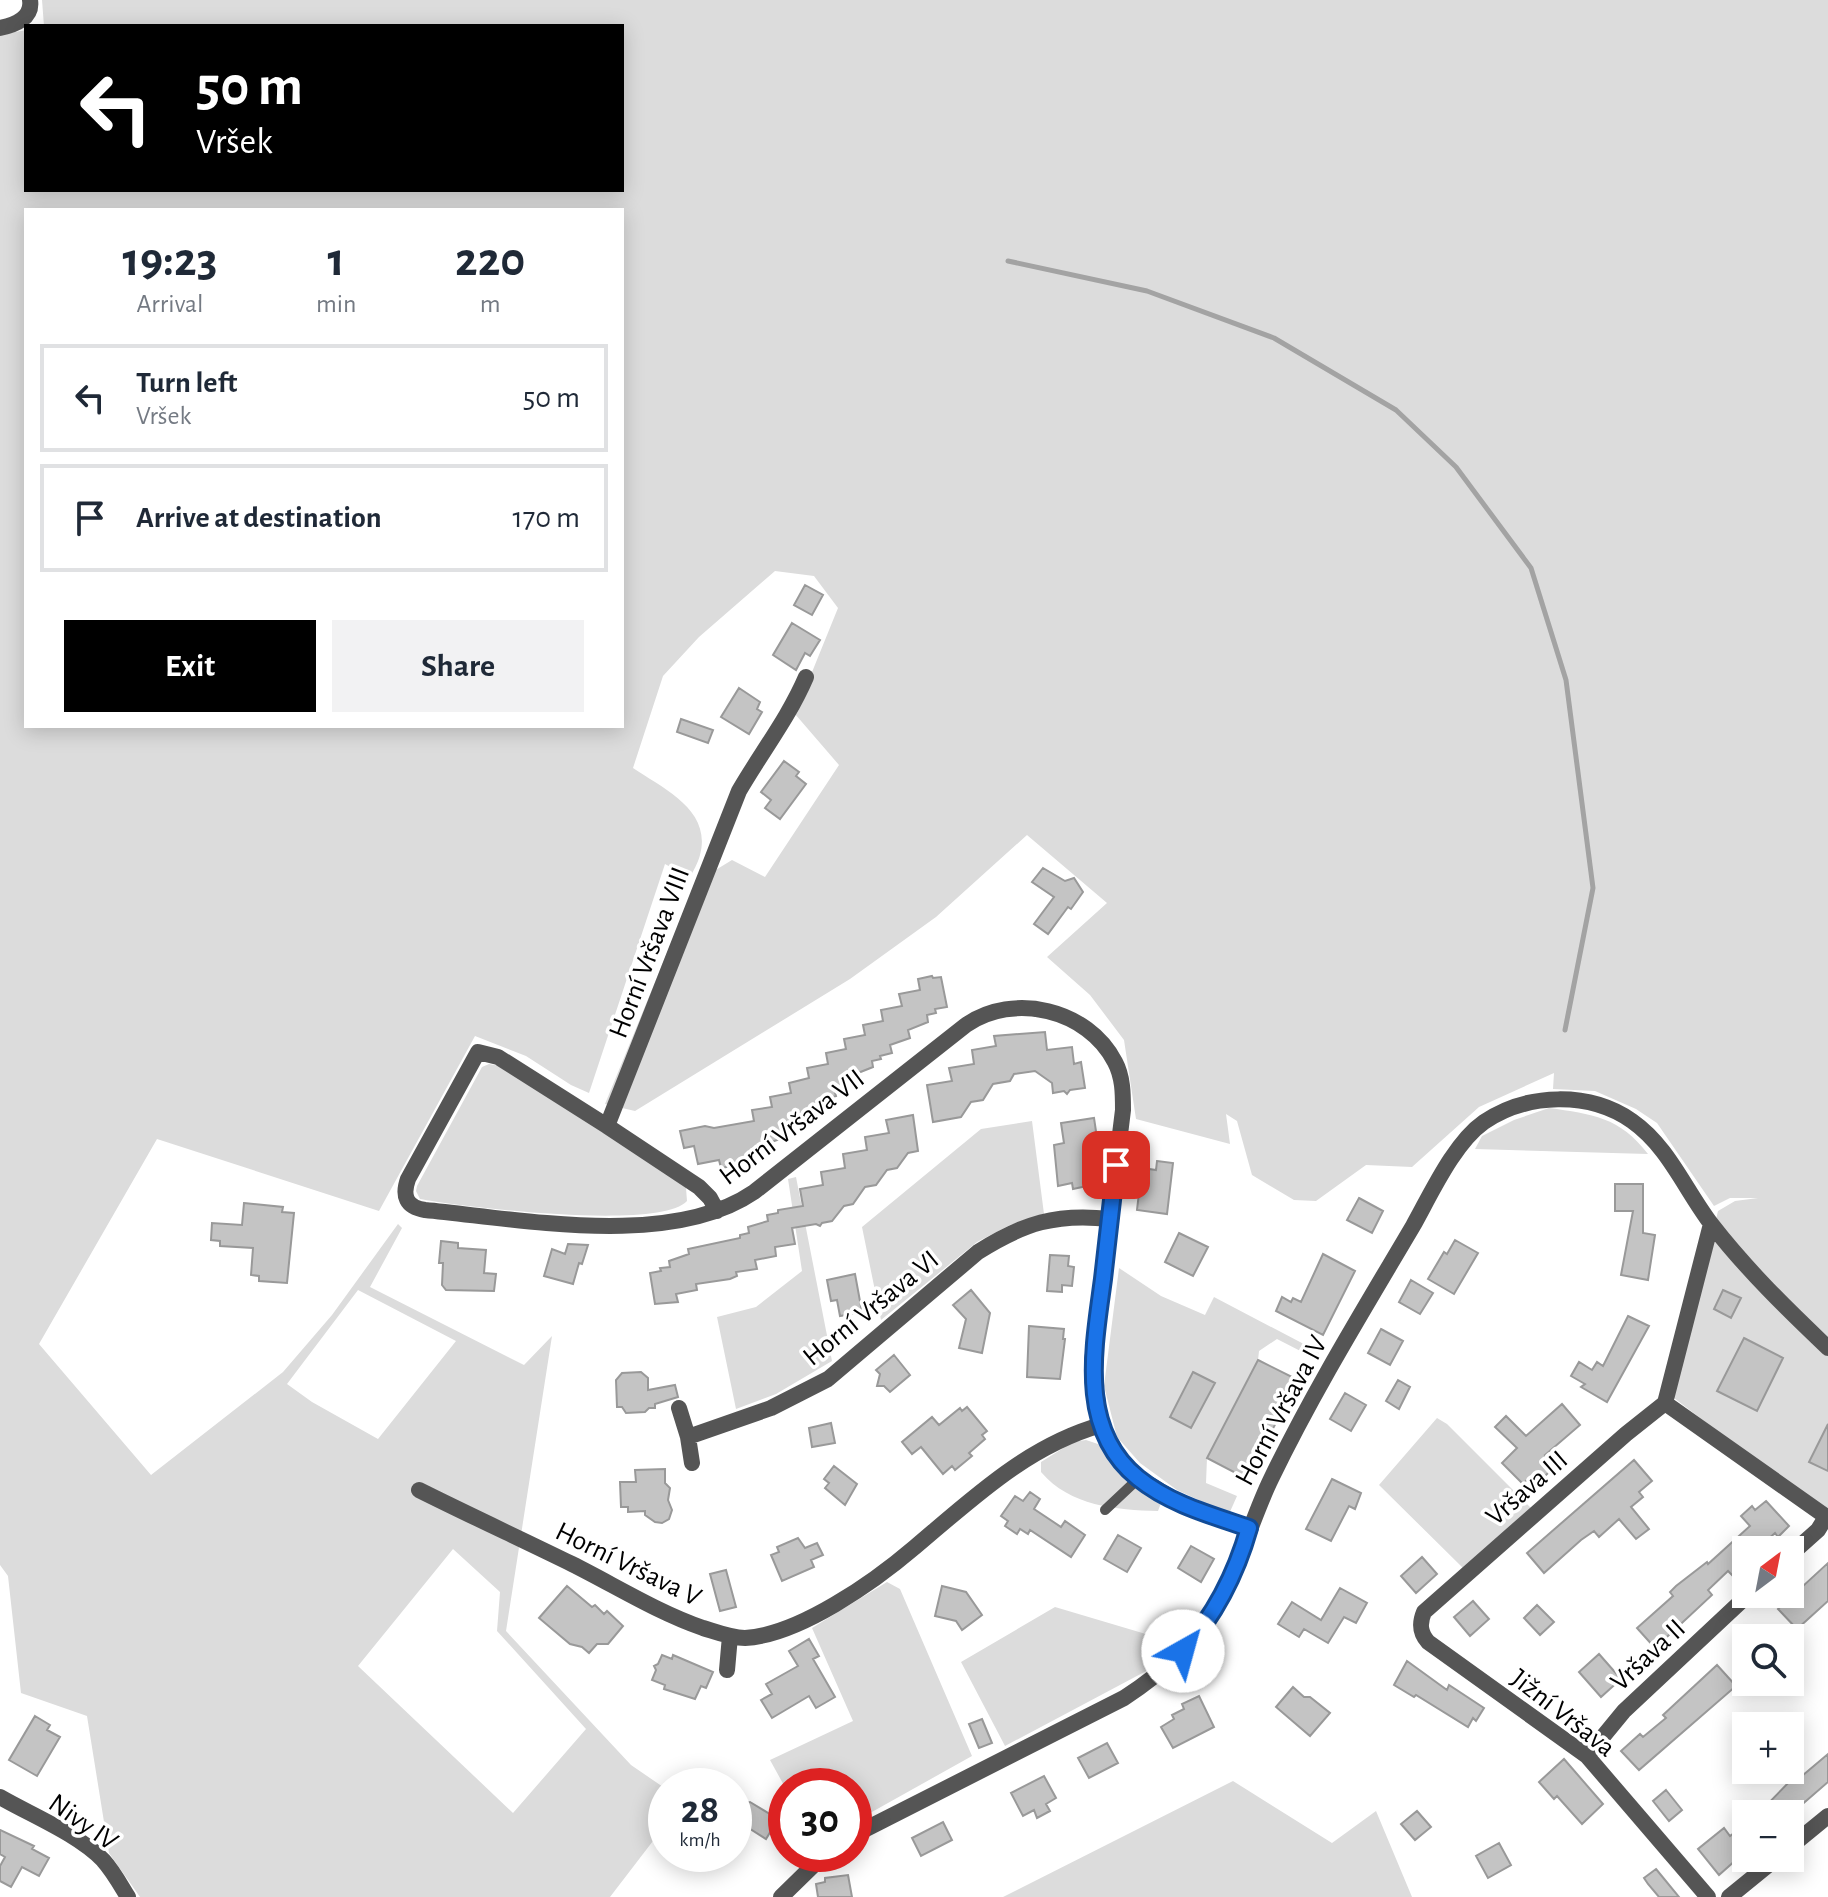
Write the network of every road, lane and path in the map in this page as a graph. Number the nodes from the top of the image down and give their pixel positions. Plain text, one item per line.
1 (30, 0) edge
2 (0, 28) edge
3 (806, 677) dead end
4 (607, 1126) junction
5 (717, 1211) junction
6 (1110, 1219) junction
7 (1711, 1224) junction
8 (1828, 1348) edge
9 (1665, 1403) junction
10 (679, 1408) dead end
11 (1101, 1425) junction
12 (688, 1437) junction
13 (692, 1463) dead end
14 (1139, 1478) junction
15 (419, 1490) dead end
16 (1105, 1510) dead end
17 (1827, 1518) edge
18 (1249, 1528) junction
19 (1804, 1542) edge
20 (1734, 1608) edge
21 (1424, 1612) joint
22 (730, 1636) junction
23 (727, 1670) dead end
24 (1587, 1756) junction
25 (0, 1797) edge
26 (1828, 1816) edge
27 (872, 1826) edge
28 (1804, 1836) edge
29 (807, 1872) edge
30 (1760, 1872) edge
31 (128, 1897) edge
32 (781, 1897) edge
33 (1708, 1897) edge
34 (1729, 1897) edge

1 - 2 street
3 - 4 street, Horní Vršava VIII
4 - 5 street
4 - 5 street, Horní Vršava VII
5 - 6 street, Horní Vršava VII
6 - 11 street
6 - 12 street, Horní Vršava VI
7 - 8 street, Horní Vršava IV
7 - 9 street
7 - 18 street, Horní Vršava IV
9 - 17 street
9 - 21 street, Vršava III
10 - 12 street
11 - 14 street
11 - 22 street, Horní Vršava V
12 - 13 street
14 - 16 lane
14 - 18 street
15 - 22 street, Horní Vršava V
17 - 19 street
18 - 27 street, Horní Vršava IV
20 - 24 street, Vršava II
21 - 24 street, Jižní Vršava
22 - 23 street
24 - 33 street, Jižní Vršava
25 - 31 street, Nivy IV
26 - 28 street
29 - 32 street
30 - 34 street

